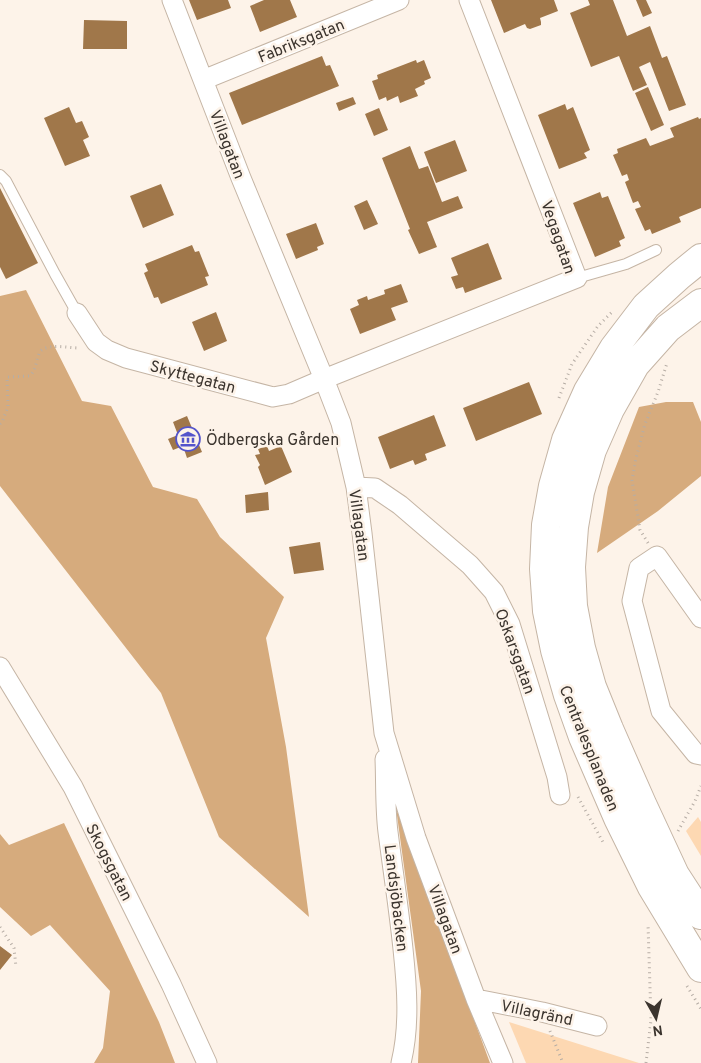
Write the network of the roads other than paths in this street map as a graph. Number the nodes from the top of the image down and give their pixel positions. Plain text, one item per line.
1 (172, 0) edge
2 (399, 0) edge
3 (469, 0) edge
4 (203, 80) junction
5 (0, 175) edge
6 (656, 250) dead end
7 (701, 258) edge
8 (577, 278) junction
9 (701, 303) edge
10 (77, 313) joint
11 (324, 379) junction
12 (356, 487) junction
13 (701, 618) edge
14 (0, 667) edge
15 (384, 733) junction
16 (701, 755) edge
17 (560, 795) dead end
18 (701, 915) edge
19 (701, 968) edge
20 (476, 999) junction
21 (597, 1026) dead end
22 (206, 1063) edge
23 (401, 1063) edge
24 (503, 1063) edge

1 - 4 street, Villagatan
2 - 4 street, Fabriksgatan
3 - 8 street, Vegagatan
4 - 11 street, Villagatan
5 - 10 lane
6 - 8 lane
7 - 19 highway, Centralesplanaden
8 - 11 street, Vegagatan
9 - 18 highway, Centralesplanaden
10 - 11 street, Skyttegatan
11 - 12 street, Villagatan
12 - 15 street, Villagatan
12 - 17 street, Oskarsgatan
13 - 16 street
14 - 22 street, Skogsgatan
15 - 20 street, Villagatan
15 - 23 street, Landsjöbacken
20 - 21 street, Villagränd
20 - 24 street, Villagatan

